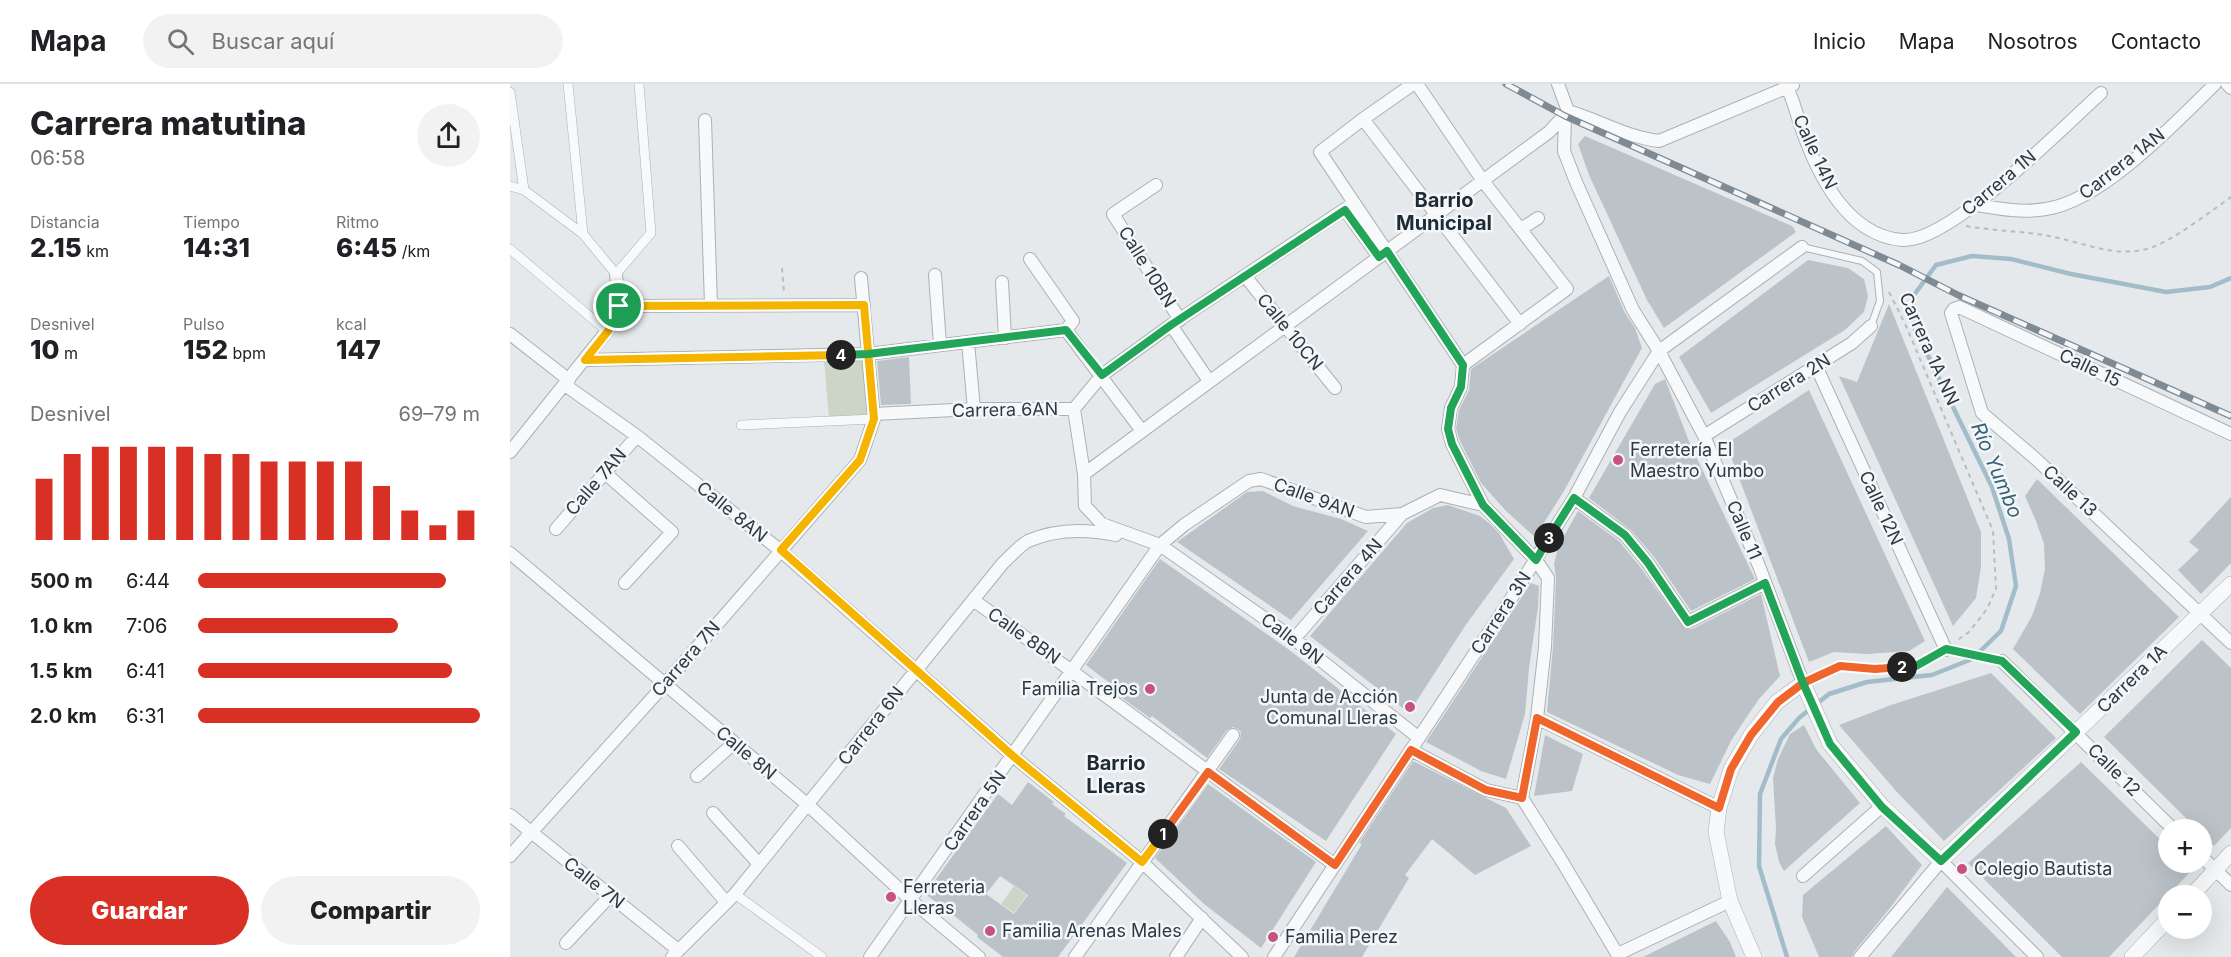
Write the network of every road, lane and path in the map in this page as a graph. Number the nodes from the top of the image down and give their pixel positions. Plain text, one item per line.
1 (568, 84) edge
2 (639, 84) edge
3 (1415, 84) edge
4 (1558, 84) edge
5 (2215, 84) edge
6 (2227, 84) edge
7 (1789, 85) edge
8 (2231, 88) edge
9 (510, 92) edge
10 (2101, 93) dead end
11 (1567, 113) junction
12 (1362, 119) junction
13 (705, 120) dead end
14 (1483, 181) junction
15 (510, 186) edge
16 (1156, 186) dead end
17 (524, 190) junction
18 (2231, 197) edge
19 (1977, 205) junction
20 (1350, 206) junction
21 (1437, 215) junction
22 (1538, 218) dead end
23 (1942, 226) junction
24 (1521, 229) junction
25 (583, 234) junction
26 (1881, 236) joint
27 (1802, 247) joint
28 (510, 249) edge
29 (1383, 254) junction
30 (1030, 259) dead end
31 (782, 268) dead end
32 (1876, 272) junction
33 (616, 274) junction
34 (935, 275) dead end
35 (1245, 276) junction
36 (861, 278) dead end
37 (1002, 282) dead end
38 (711, 305) junction
39 (785, 305) junction
40 (864, 305) junction
41 (619, 306) junction
42 (1951, 313) joint
43 (1175, 323) junction
44 (1520, 324) junction
45 (1286, 325) junction
46 (1871, 326) joint
47 (1066, 330) junction
48 (608, 331) junction
49 (510, 334) edge
50 (1005, 338) junction
51 (969, 342) junction
52 (940, 345) junction
53 (1659, 351) junction
54 (868, 354) junction
55 (585, 360) junction
56 (1463, 365) junction
57 (1816, 366) junction
58 (1102, 375) junction
59 (1209, 381) junction
60 (567, 383) junction
61 (1335, 388) dead end
62 (974, 409) junction
63 (1074, 409) junction
64 (874, 416) junction
65 (741, 425) dead end
66 (1142, 431) junction
67 (2231, 434) edge
68 (637, 436) junction
69 (1704, 436) junction
70 (510, 453) edge
71 (605, 473) junction
72 (1084, 474) junction
73 (1574, 498) junction
74 (1483, 505) junction
75 (1402, 514) junction
76 (556, 529) dead end
77 (1160, 545) junction
78 (781, 550) junction
79 (510, 553) edge
80 (1536, 560) junction
81 (625, 583) dead end
82 (1765, 583) junction
83 (2231, 584) edge
84 (973, 600) junction
85 (2200, 613) junction
86 (1294, 639) junction
87 (2231, 643) edge
88 (1946, 649) junction
89 (2002, 661) joint
90 (915, 670) junction
91 (1073, 670) junction
92 (665, 684) junction
93 (1803, 684) junction
94 (1537, 718) junction
95 (2076, 732) junction
96 (1233, 735) dead end
97 (1419, 738) junction
98 (734, 743) junction
99 (1411, 750) junction
100 (1013, 756) junction
101 (1208, 772) junction
102 (697, 776) dead end
103 (1522, 798) junction
104 (808, 806) junction
105 (1882, 807) junction
106 (1719, 808) junction
107 (713, 813) dead end
108 (510, 815) edge
109 (2163, 819) edge
110 (531, 833) junction
111 (678, 846) dead end
112 (2231, 853) edge
113 (510, 856) edge
114 (1941, 861) junction
115 (1142, 862) junction
116 (759, 864) junction
117 (1335, 865) junction
118 (2212, 867) edge
119 (2215, 870) junction
120 (1803, 876) dead end
121 (2201, 885) edge
122 (2231, 885) edge
123 (610, 896) junction
124 (730, 898) junction
125 (912, 901) junction
126 (1730, 901) junction
127 (1202, 918) junction
128 (2158, 930) edge
129 (566, 943) dead end
130 (675, 954) edge
131 (1618, 956) edge
132 (822, 957) edge
133 (870, 957) edge
134 (979, 957) edge
135 (1075, 957) edge
136 (1176, 957) edge
137 (1242, 957) edge
138 (1274, 957) edge
139 (1754, 957) edge
140 (1860, 957) edge
141 (2037, 957) edge
142 (2132, 957) edge

1 - 25 street
2 - 33 street
3 - 12 street
3 - 14 street
4 - 11 street
5 - 19 street, Carrera 1AN
6 - 8 street
7 - 11 street
7 - 26 street, Calle 14N
9 - 17 street
10 - 19 street, Carrera 1N
11 - 14 street
11 - 53 street, Calle 11
12 - 20 street
12 - 21 street
13 - 38 street
14 - 21 street
14 - 24 street
15 - 17 street
16 - 43 street, Calle 10BN
17 - 25 street
18 - 23 path
19 - 23 street, Carrera 1N
20 - 29 street
20 - 35 street, Carrera 6AN
21 - 29 street
21 - 44 street
22 - 24 street
23 - 26 street, Carrera 1N
24 - 44 street
25 - 33 street
27 - 32 lane
27 - 53 street, Carrera 3N
28 - 48 street
29 - 45 street
29 - 56 street
30 - 47 street
31 - 39 path
32 - 46 lane
32 - 88 path, Carrera 1A NN
33 - 41 street
34 - 52 street
35 - 43 street, Carrera 6AN
35 - 45 street, Calle 10CN
36 - 40 street
37 - 50 street
38 - 39 street
38 - 41 street
39 - 40 street
40 - 54 street
41 - 48 street
42 - 67 street, Calle 15
42 - 85 street, Calle 13
43 - 58 street, Carrera 6AN
43 - 59 street, Calle 10BN
44 - 56 street
45 - 59 street
45 - 61 street, Calle 10CN
46 - 57 street, Carrera 2N
47 - 50 street
47 - 58 street
48 - 55 street
49 - 60 street, Calle 8AN
50 - 51 street
51 - 52 street
51 - 62 street
52 - 54 street
53 - 69 street, Calle 11
53 - 73 street, Carrera 3N
54 - 55 street
54 - 64 street
55 - 60 street
56 - 74 street
57 - 69 street, Carrera 2N
57 - 88 street, Calle 12N
58 - 63 street, Carrera 6AN
58 - 66 street
59 - 66 street
60 - 68 street, Calle 8AN
60 - 70 street
62 - 63 street, Carrera 6AN
62 - 64 street, Carrera 6AN
63 - 72 street
64 - 65 street, Carrera 6AN
64 - 78 street, Carrera 7N
66 - 72 street
68 - 71 street, Calle 7AN
68 - 78 street, Calle 8AN
69 - 82 street, Calle 11
71 - 76 street, Calle 7AN
71 - 81 street
72 - 77 street
73 - 80 street, Carrera 3N
73 - 82 street
74 - 75 street, Calle 9AN
74 - 80 street
75 - 77 street, Calle 9AN
75 - 86 street, Carrera 4N
77 - 84 street, Carrera 6N
77 - 86 street, Calle 9N
77 - 91 street, Carrera 5N
78 - 90 street, Calle 8AN
78 - 92 street, Carrera 7N
79 - 92 street, Calle 8N
80 - 94 street
80 - 97 street, Carrera 3N
82 - 93 street, Calle 11
83 - 85 street, Carrera 1A
84 - 90 street, Carrera 6N
84 - 91 street, Calle 8BN
85 - 87 street, Calle 13
85 - 95 street, Carrera 1A
86 - 97 street, Calle 9N
88 - 89 path
88 - 93 path
89 - 95 street, Calle 12
90 - 100 street, Calle 8AN
90 - 104 street, Carrera 6N
91 - 100 street, Carrera 5N
91 - 101 street, Calle 8BN
92 - 98 street, Calle 8N
92 - 110 street, Carrera 7N
93 - 105 street, Calle 11
93 - 106 street
94 - 103 street
94 - 106 street
95 - 109 street, Calle 12
95 - 114 street, Carrera 1A
96 - 101 street
97 - 99 street, Carrera 3N
98 - 102 street
98 - 104 street, Calle 8N
99 - 103 street
99 - 117 street, Carrera 3N
100 - 115 street, Calle 8AN
100 - 125 street, Carrera 5N
101 - 115 street
101 - 117 street, Calle 8BN
103 - 131 street
104 - 116 street, Carrera 6N
104 - 125 street, Calle 8N
105 - 114 street, Calle 11
105 - 120 street
106 - 126 street
107 - 116 street
108 - 110 street, Calle 7N
110 - 113 street, Carrera 7N
110 - 123 street, Calle 7N
111 - 124 street
112 - 119 street
114 - 140 street, Carrera 1A
114 - 141 street, Calle 11
115 - 127 street, Calle 8AN
115 - 135 street
116 - 124 street, Carrera 6N
117 - 138 street, Carrera 3N
118 - 119 street
119 - 121 street
119 - 122 street
123 - 129 street
123 - 130 street, Calle 7N
124 - 130 street, Carrera 6N
124 - 132 street
125 - 133 street, Carrera 5N
125 - 134 street, Calle 8N
126 - 131 street
126 - 139 street
127 - 136 street
127 - 137 street, Calle 8AN
128 - 142 street

